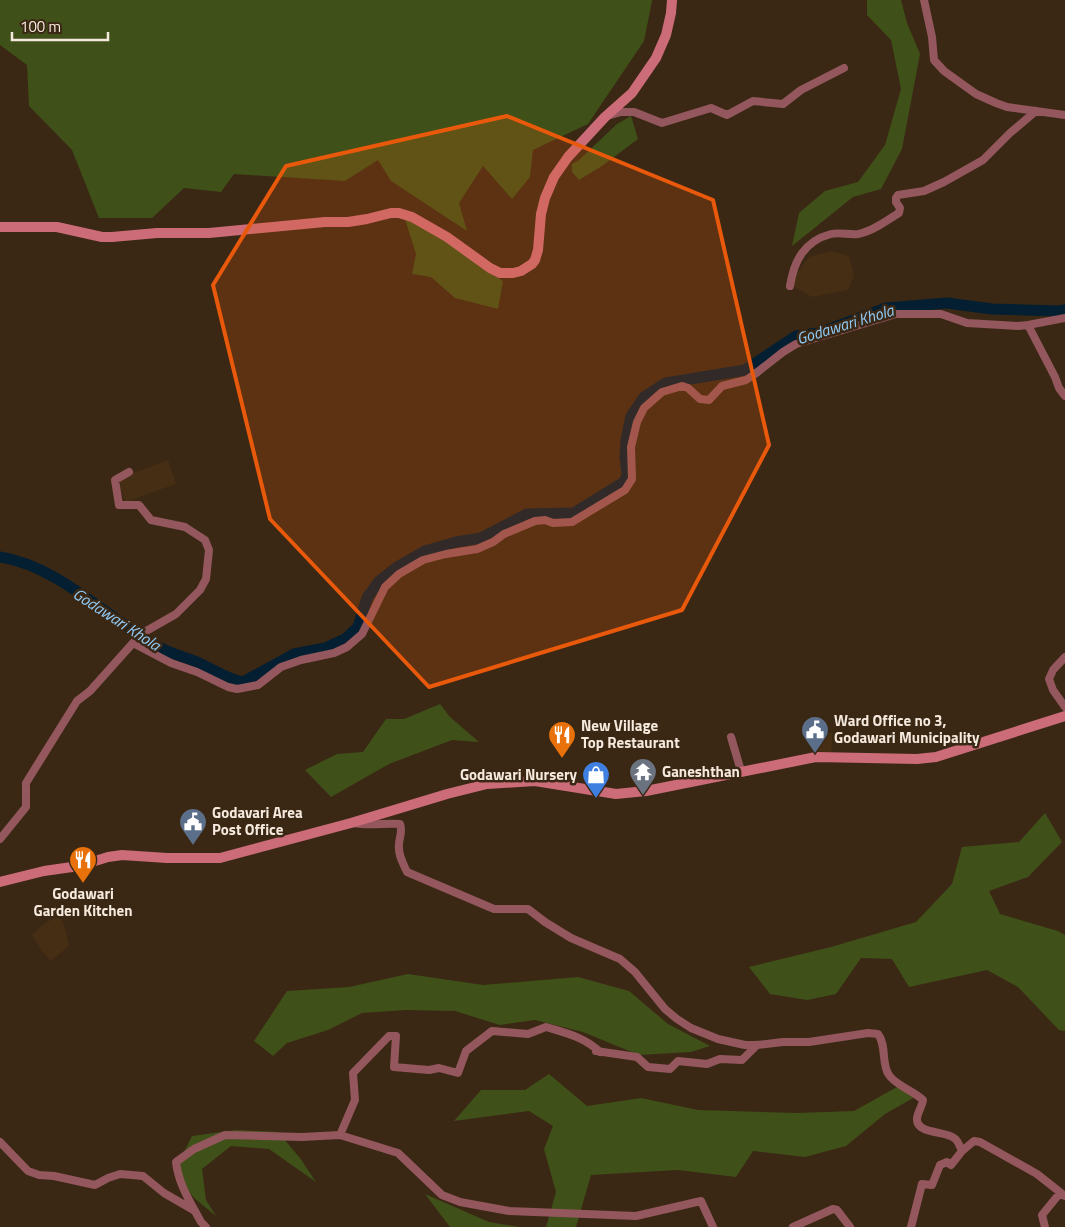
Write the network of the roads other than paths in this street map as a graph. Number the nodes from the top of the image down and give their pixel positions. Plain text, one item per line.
1 (672, 0) edge
2 (924, 0) edge
3 (844, 68) dead end
4 (1036, 111) junction
5 (1065, 115) edge
6 (605, 117) junction
7 (0, 227) edge
8 (790, 286) dead end
9 (1065, 318) edge
10 (1028, 325) junction
11 (1065, 396) edge
12 (129, 472) dead end
13 (133, 643) junction
14 (1065, 657) edge
15 (1065, 707) edge
16 (1065, 716) edge
17 (731, 737) dead end
18 (741, 771) junction
19 (352, 823) junction
20 (0, 839) edge
21 (0, 882) edge
22 (757, 1045) junction
23 (591, 1050) dead end
24 (600, 1052) junction
25 (340, 1135) junction
26 (0, 1142) edge
27 (962, 1151) junction
28 (1063, 1195) edge
29 (195, 1211) junction
30 (206, 1227) edge
31 (713, 1227) edge
32 (793, 1227) edge
33 (850, 1227) edge
34 (911, 1227) edge
35 (1046, 1227) edge

1 - 6 street
2 - 4 street
3 - 6 street
4 - 5 street
4 - 8 street
6 - 7 street
9 - 10 street
10 - 11 street
10 - 13 street
12 - 13 street
13 - 20 street
14 - 15 street
16 - 18 street
17 - 18 street
18 - 19 street
19 - 21 street
19 - 22 street
22 - 24 street
22 - 27 street
23 - 24 street
24 - 25 street
25 - 29 street
25 - 31 street
26 - 29 street
27 - 28 street
27 - 34 street
28 - 35 street
29 - 30 street
32 - 33 street

